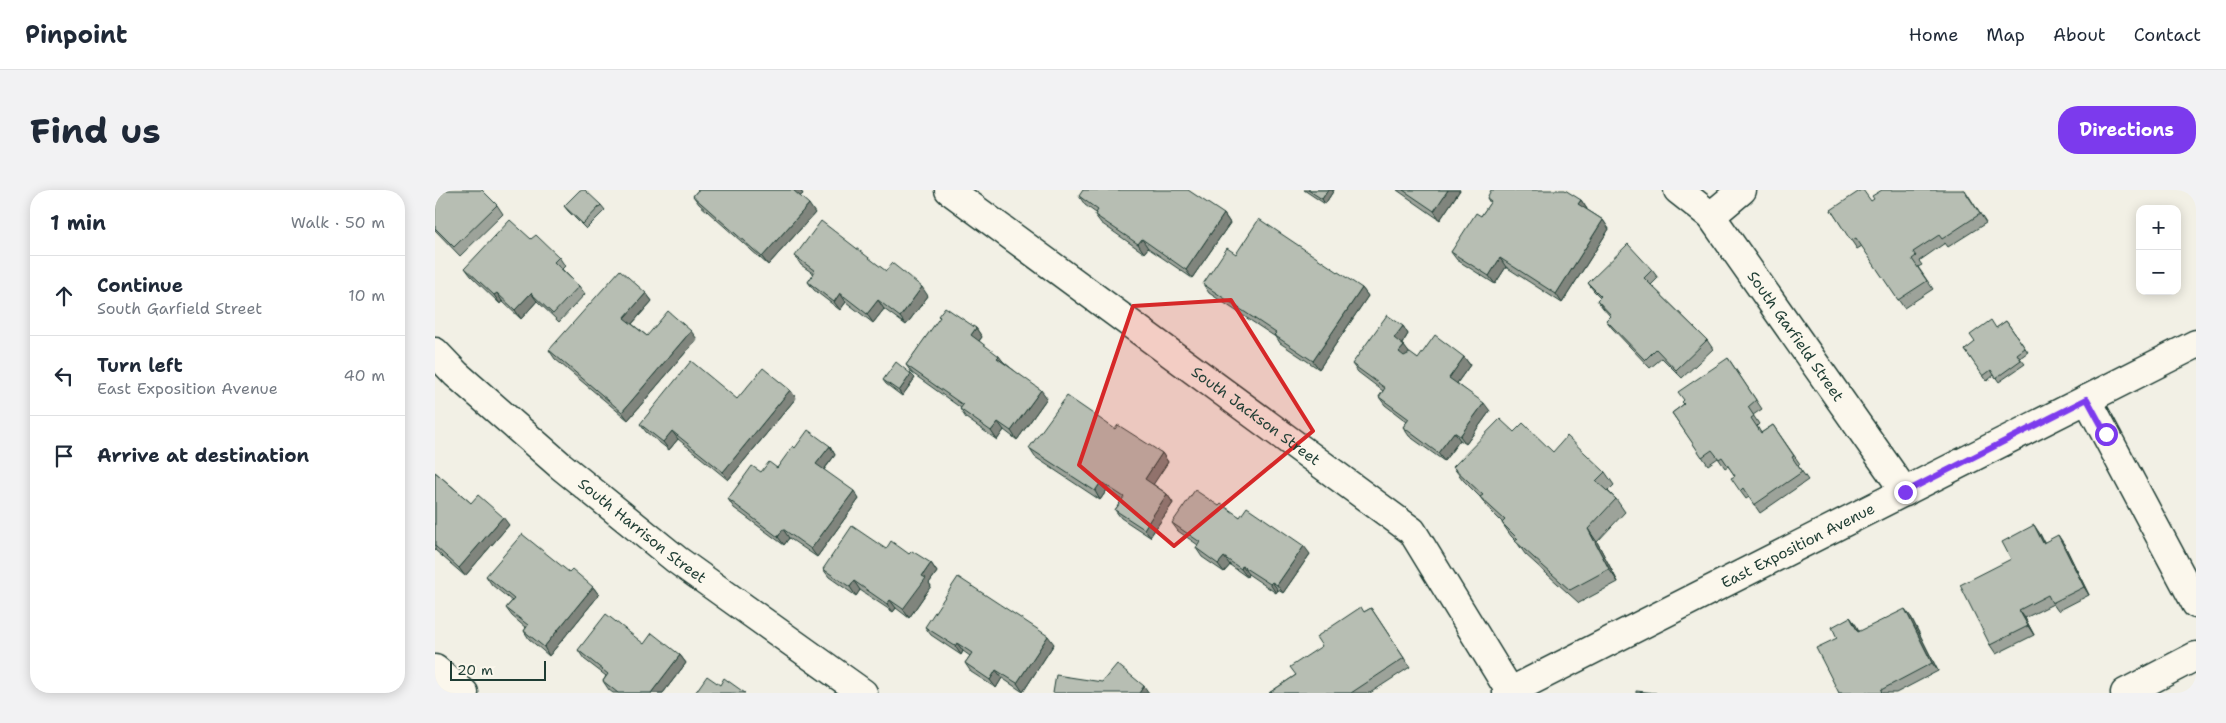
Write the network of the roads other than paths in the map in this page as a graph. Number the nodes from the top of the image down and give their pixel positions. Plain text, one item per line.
1 (949, 190) edge
2 (1678, 190) edge
3 (1742, 190) edge
4 (1711, 216) junction
5 (2196, 344) edge
6 (435, 352) edge
7 (2087, 399) junction
8 (1905, 492) junction
9 (2196, 604) edge
10 (2196, 656) edge
11 (435, 669) edge
12 (1510, 692) edge
13 (464, 693) edge
14 (863, 693) edge
15 (2125, 693) edge

1 - 12 street, South Jackson Street
2 - 4 street, South Garfield Street
3 - 4 street
4 - 8 street, South Garfield Street
5 - 7 street, East Exposition Avenue
6 - 14 street, South Harrison Street
7 - 8 street, East Exposition Avenue
7 - 9 street
8 - 12 street, East Exposition Avenue
10 - 15 street
11 - 13 street

